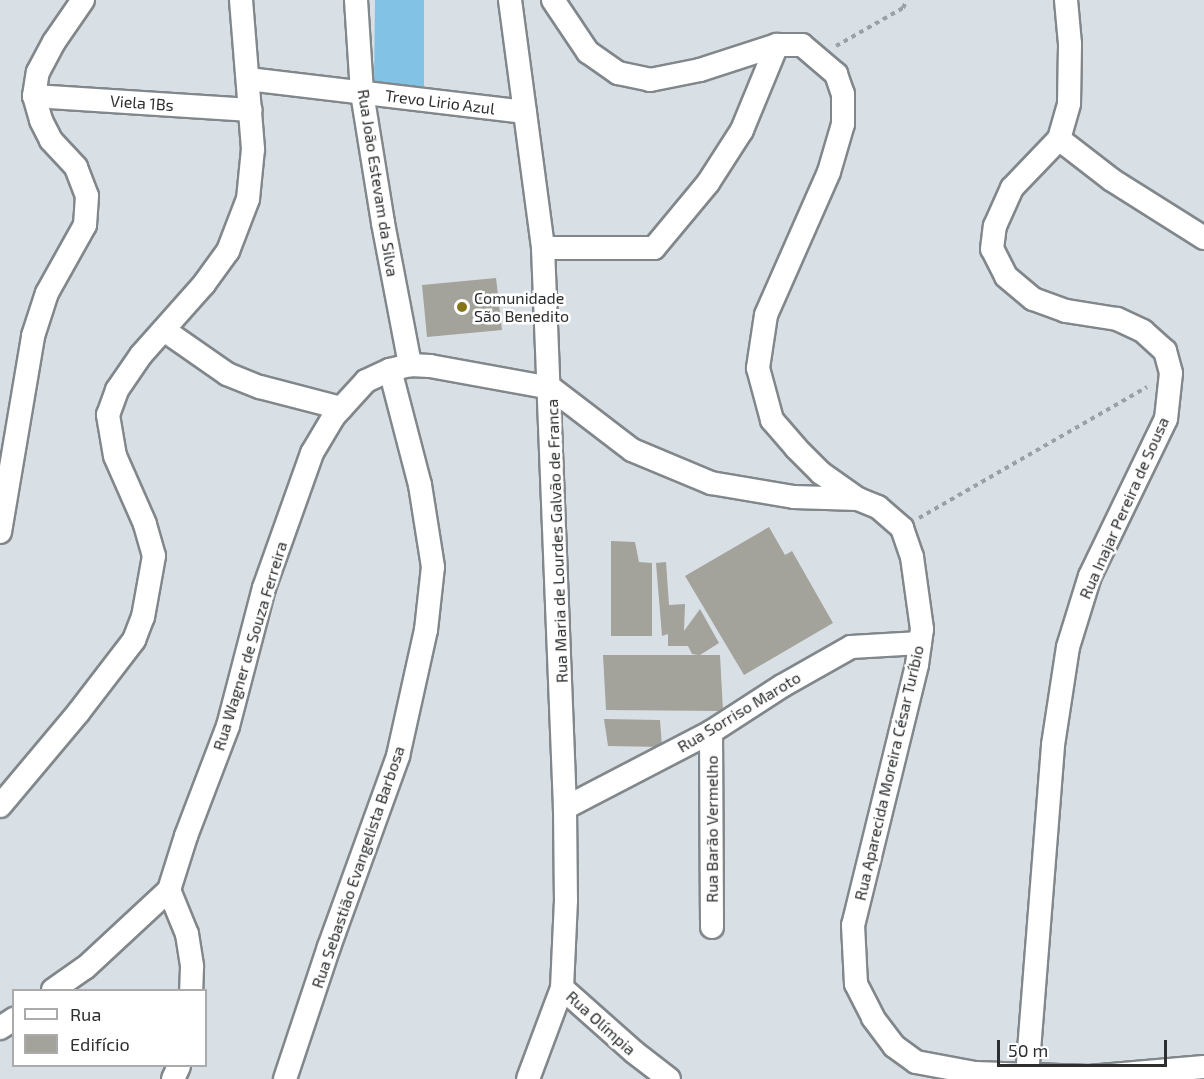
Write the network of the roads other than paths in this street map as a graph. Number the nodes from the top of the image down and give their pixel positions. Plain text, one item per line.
1 (83, 0) edge
2 (241, 0) edge
3 (356, 0) edge
4 (510, 0) edge
5 (553, 0) edge
6 (1066, 0) edge
7 (777, 45) junction
8 (248, 79) junction
9 (362, 93) junction
10 (34, 96) junction
11 (250, 110) junction
12 (525, 112) junction
13 (1059, 140) junction
14 (1204, 238) edge
15 (543, 248) junction
16 (164, 330) junction
17 (400, 368) junction
18 (550, 388) junction
19 (341, 408) junction
20 (858, 499) junction
21 (0, 532) edge
22 (920, 643) junction
23 (711, 732) junction
24 (0, 806) edge
25 (566, 808) junction
26 (170, 890) junction
27 (712, 927) dead end
28 (562, 988) junction
29 (54, 989) edge
30 (191, 989) edge
31 (1204, 1066) edge
32 (1028, 1076) junction
33 (285, 1079) edge
34 (528, 1079) edge
35 (669, 1079) edge

1 - 10 street
2 - 8 street
3 - 9 street, Rua João Estevam da Silva
4 - 12 street, Rua Maria de Lourdes Galvão de Franca
5 - 7 street
6 - 13 street
7 - 15 street
7 - 20 street
8 - 9 street, Trevo Lirio Azul
8 - 11 street
9 - 12 street, Trevo Lirio Azul
9 - 17 street, Rua João Estevam da Silva
10 - 11 street, Viela 1Bs
10 - 21 street
11 - 16 street
12 - 15 street, Rua Maria de Lourdes Galvão de Franca
13 - 14 street
13 - 32 street, Rua Inajar Pereira de Sousa
15 - 18 street, Rua Maria de Lourdes Galvão de Franca
16 - 19 street
16 - 24 street
17 - 18 street
17 - 19 street, Rua Wagner de Souza Ferreira
17 - 33 street, Rua Sebastião Evangelista Barbosa
18 - 20 street, Rua Aparecida Moreira César Turíbio
18 - 25 street, Rua Maria de Lourdes Galvão de Franca
19 - 26 street, Rua Wagner de Souza Ferreira
20 - 22 street, Rua Aparecida Moreira César Turíbio
22 - 23 street, Rua Sorriso Maroto
22 - 32 street, Rua Aparecida Moreira César Turíbio
23 - 25 street, Rua Sorriso Maroto
23 - 27 street, Rua Barão Vermelho
25 - 28 street, Rua Maria de Lourdes Galvão de Franca
26 - 29 street
26 - 30 street
28 - 34 street, Rua Maria de Lourdes Galvão de Franca
28 - 35 street, Rua Olímpia
31 - 32 street, Rua Aparecida Moreira César Turíbio

